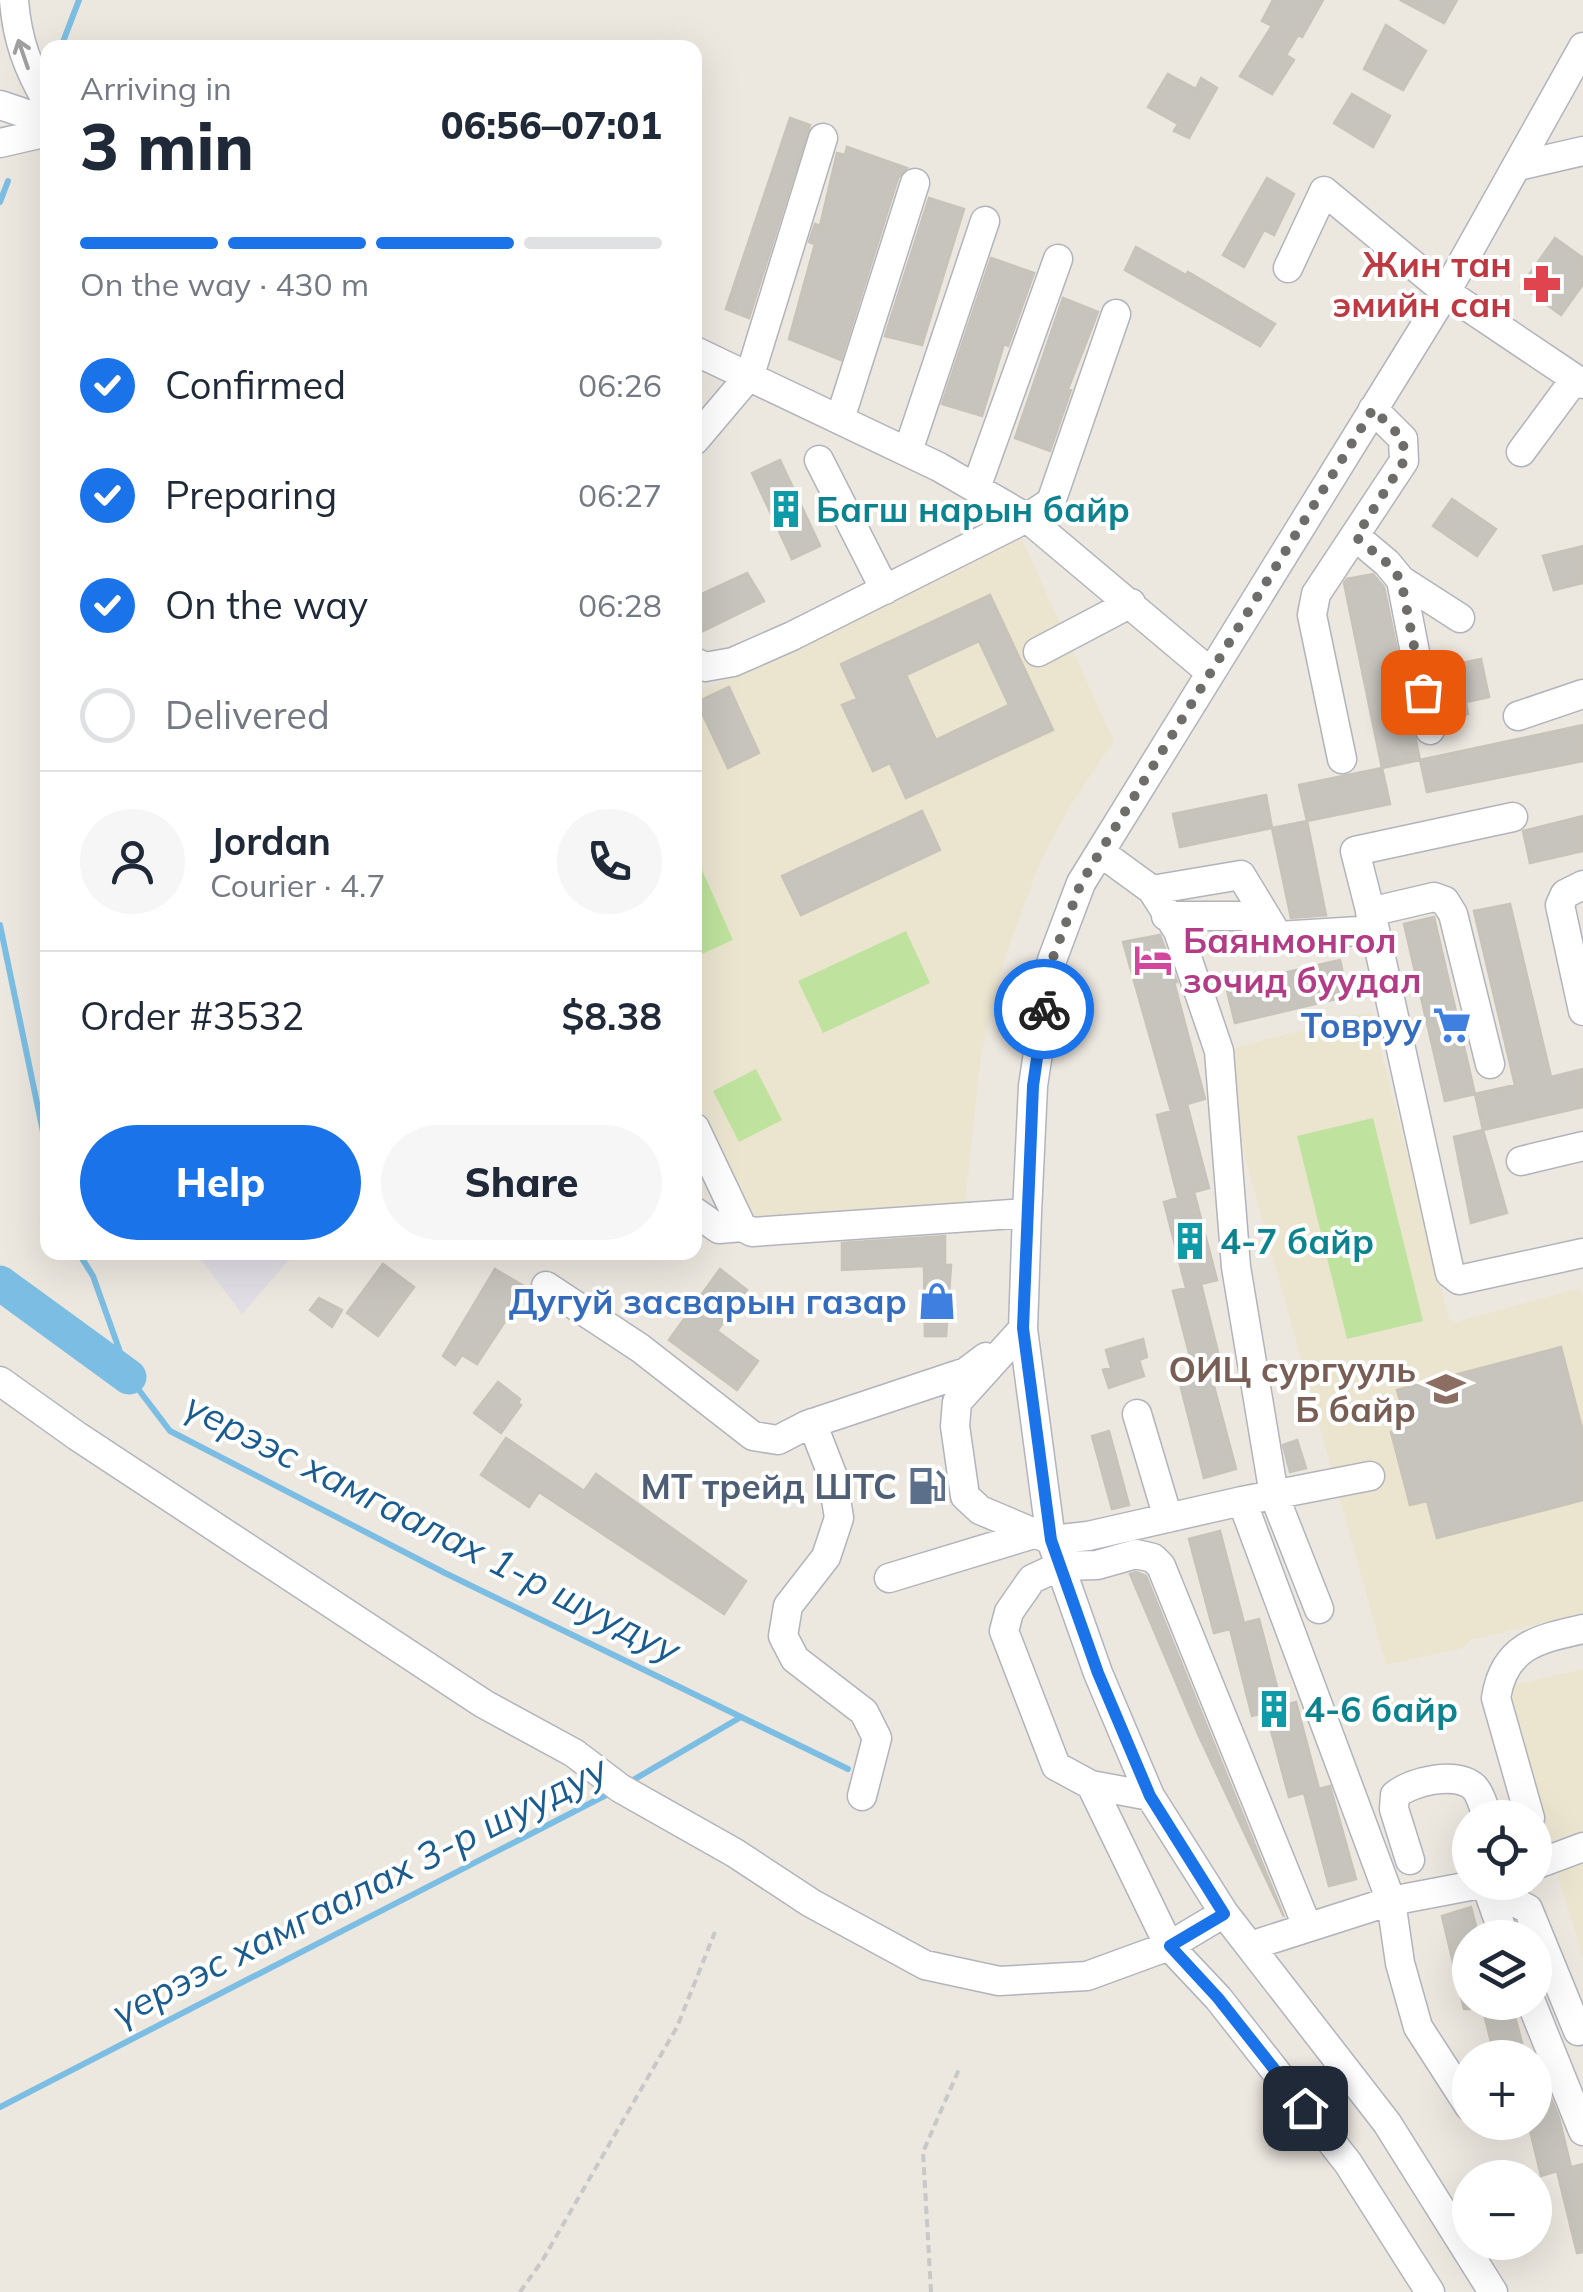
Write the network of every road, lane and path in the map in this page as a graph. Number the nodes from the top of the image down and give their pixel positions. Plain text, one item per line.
1 (10, 0) edge
2 (0, 20) edge
3 (1583, 48) edge
4 (40, 89) edge
5 (0, 105) edge
6 (40, 118) edge
7 (40, 134) edge
8 (823, 138) dead end
9 (0, 144) edge
10 (1583, 150) edge
11 (1518, 166) junction
12 (915, 183) dead end
13 (985, 221) dead end
14 (1058, 259) dead end
15 (1288, 268) dead end
16 (1446, 292) junction
17 (1116, 314) dead end
18 (702, 354) edge
19 (750, 375) junction
20 (1579, 382) edge
21 (1373, 409) junction
22 (840, 419) junction
23 (702, 432) edge
24 (908, 451) junction
25 (1521, 452) dead end
26 (819, 460) dead end
27 (976, 488) junction
28 (1028, 518) junction
29 (1356, 537) junction
30 (1401, 580) junction
31 (886, 590) junction
32 (1131, 603) junction
33 (1460, 618) dead end
34 (1038, 652) dead end
35 (702, 666) edge
36 (1210, 672) junction
37 (1583, 694) edge
38 (1518, 716) dead end
39 (1430, 730) dead end
40 (1342, 759) dead end
41 (1513, 817) dead end
42 (1100, 852) junction
43 (1583, 885) edge
44 (1152, 890) junction
45 (1166, 916) junction
46 (1372, 921) junction
47 (1278, 936) junction
48 (1583, 1011) edge
49 (1490, 1064) dead end
50 (702, 1143) edge
51 (1583, 1146) edge
52 (1521, 1161) dead end
53 (1027, 1213) junction
54 (702, 1217) edge
55 (742, 1227) junction
56 (1583, 1253) edge
57 (546, 1286) dead end
58 (1023, 1328) junction
59 (0, 1380) edge
60 (1137, 1414) dead end
61 (812, 1423) junction
62 (1370, 1476) dead end
63 (1274, 1495) junction
64 (1242, 1501) junction
65 (1168, 1518) junction
66 (1049, 1546) junction
67 (889, 1578) dead end
68 (1318, 1609) dead end
69 (1583, 1629) edge
70 (1091, 1785) junction
71 (862, 1796) dead end
72 (1150, 1796) junction
73 (1481, 1800) edge
74 (1525, 1800) edge
75 (1583, 1847) edge
76 (1552, 1859) edge
77 (1410, 1860) dead end
78 (1452, 1890) edge
79 (1513, 1900) edge
80 (1391, 1901) junction
81 (1224, 1914) junction
82 (1307, 1926) junction
83 (715, 1932) dead end
84 (1170, 1946) junction
85 (1250, 1946) junction
86 (1538, 2020) edge
87 (1578, 2030) dead end
88 (960, 2067) dead end
89 (1452, 2081) edge
90 (1583, 2132) edge
91 (520, 2292) edge
92 (932, 2292) edge
93 (1430, 2292) edge
94 (1494, 2292) edge

1 - 2 street
4 -> 1 street
3 - 11 street
5 - 6 street
7 - 9 street
8 - 19 street
10 - 11 street
11 - 16 street
12 - 22 street
13 - 24 street
14 - 27 street
15 - 16 street
16 - 20 street
16 - 21 street
17 - 28 street
18 - 19 street
19 - 22 street
19 - 23 street
20 - 25 street
21 - 29 street
21 - 36 street
22 - 24 street
24 - 27 street
26 - 31 street
27 - 28 street
28 - 31 street
28 - 32 street
29 - 30 street
29 - 40 street
30 - 33 street
30 - 39 street
31 - 35 street
32 - 34 street
32 - 36 street
36 - 42 street
37 - 38 street
41 - 46 street
42 - 44 street
42 - 53 street
43 - 48 street
44 - 45 street
44 - 47 street
45 - 47 street
45 - 63 street
46 - 47 street
46 - 49 street
46 - 56 street
50 - 55 street
51 - 52 street
53 - 55 street
53 - 58 street
54 - 55 street
57 - 61 street
58 - 61 street
58 - 66 street
58 - 66 street
59 - 84 street
60 - 65 street
61 - 71 street
62 - 63 street
63 - 64 street
63 - 68 street
64 - 65 street
64 - 80 street
65 - 66 street
66 - 67 street
66 - 70 street
66 - 72 street
66 - 82 street
69 - 74 street
70 - 72 street
70 - 84 street
72 - 81 street
73 - 77 street
75 - 76 street
78 - 80 street
79 - 87 street
80 - 82 street
80 - 89 street
81 - 84 street
81 - 85 street
82 - 85 street
83 - 91 path
84 - 93 street
85 - 94 street
86 - 90 street
88 - 92 path

